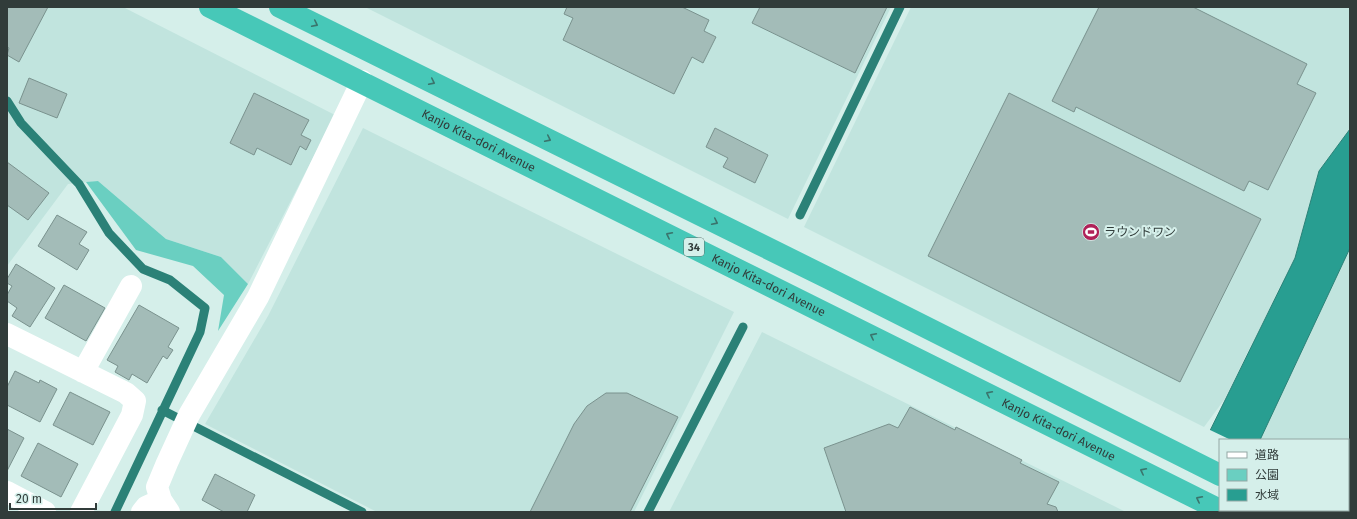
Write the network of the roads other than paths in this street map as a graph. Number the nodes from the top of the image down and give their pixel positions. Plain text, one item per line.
1 (210, 7) edge
2 (280, 7) edge
3 (362, 82) junction
4 (131, 286) dead end
5 (7, 334) edge
6 (83, 372) junction
7 (1219, 475) edge
8 (7, 492) edge
9 (165, 506) edge
10 (1219, 510) edge
11 (45, 512) edge
12 (81, 512) edge
13 (142, 512) edge

1 - 3 highway, Kanjo Kita-dori Avenue / 34
2 -> 7 highway
3 - 9 street
10 -> 3 highway, Kanjo Kita-dori Avenue / 34
4 - 6 street
5 - 6 street
6 - 12 street
8 - 11 street
9 - 13 street

